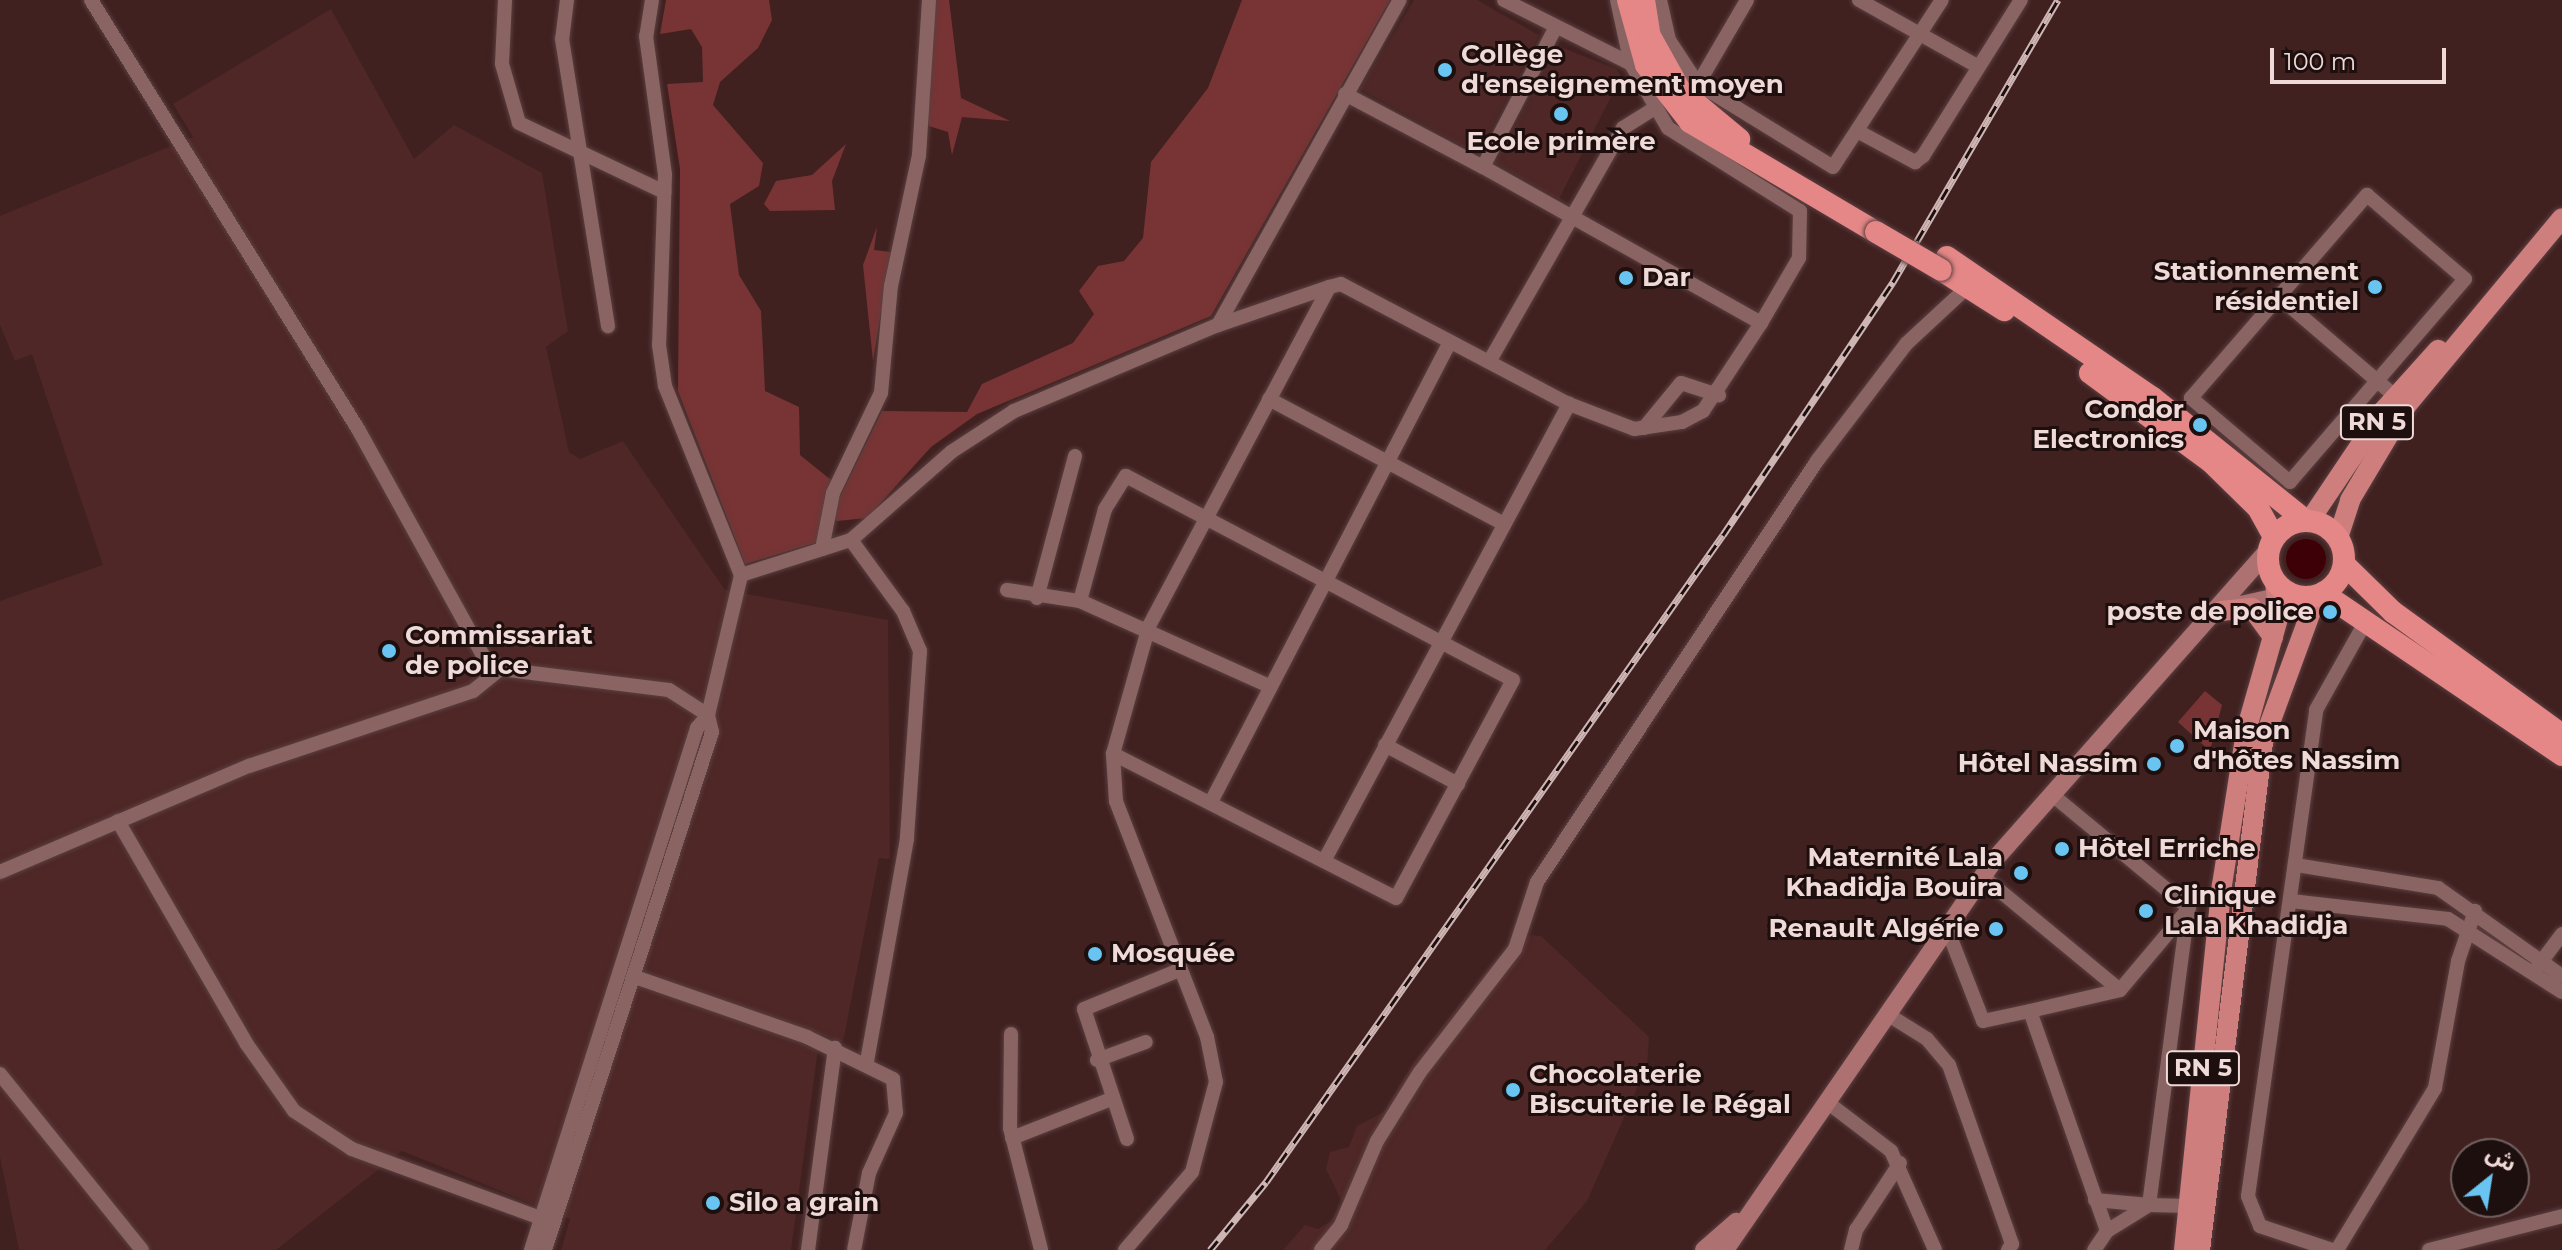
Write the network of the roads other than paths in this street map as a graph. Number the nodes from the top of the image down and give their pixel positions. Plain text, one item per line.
1 (91, 0) edge
2 (505, 0) edge
3 (567, 0) edge
4 (652, 0) edge
5 (929, 0) edge
6 (1400, 0) edge
7 (1504, 0) edge
8 (1617, 0) edge
9 (1628, 0) edge
10 (1644, 0) edge
11 (1660, 0) edge
12 (1747, 0) edge
13 (1859, 0) edge
14 (1942, 0) edge
15 (2021, 0) edge
16 (1556, 27) junction
17 (1921, 33) junction
18 (1631, 64) junction
19 (1977, 66) junction
20 (1698, 84) junction
21 (1345, 94) junction
22 (1654, 109) junction
23 (1859, 132) junction
24 (580, 153) junction
25 (1483, 167) junction
26 (664, 192) junction
27 (1806, 204) junction
28 (1567, 214) junction
29 (2562, 218) edge
30 (1880, 226) junction
31 (1974, 281) junction
32 (1329, 287) junction
33 (2279, 297) junction
34 (1761, 323) junction
35 (1218, 325) junction
36 (608, 326) dead end
37 (2458, 336) junction
38 (1450, 342) junction
39 (1489, 362) junction
40 (2377, 381) junction
41 (1719, 395) junction
42 (2395, 396) junction
43 (1269, 399) junction
44 (1569, 404) junction
45 (1644, 428) junction
46 (1075, 456) dead end
47 (1386, 460) junction
48 (2287, 489) junction
49 (1205, 518) junction
50 (2308, 520) junction
51 (1502, 523) junction
52 (2338, 538) junction
53 (851, 540) junction
54 (2271, 543) junction
55 (822, 549) junction
56 (2344, 564) junction
57 (741, 575) junction
58 (1323, 579) junction
59 (1007, 590) dead end
60 (2282, 590) junction
61 (2320, 594) junction
62 (1037, 598) junction
63 (1080, 601) junction
64 (2221, 611) junction
65 (2367, 619) junction
66 (1149, 626) junction
67 (2198, 628) junction
68 (2273, 637) junction
69 (1440, 641) junction
70 (500, 669) junction
71 (1269, 686) junction
72 (708, 715) junction
73 (2562, 735) edge
74 (1385, 745) junction
75 (1113, 754) junction
76 (2562, 755) edge
77 (1458, 784) junction
78 (2051, 794) junction
79 (1211, 802) junction
80 (118, 821) junction
81 (1324, 861) junction
82 (2296, 865) junction
83 (0, 872) edge
84 (1982, 876) junction
85 (2291, 901) junction
86 (2189, 908) junction
87 (2475, 911) junction
88 (1946, 926) junction
89 (2468, 929) junction
90 (2562, 934) edge
91 (2538, 966) junction
92 (1179, 970) junction
93 (2557, 973) edge
94 (635, 977) junction
95 (2120, 990) junction
96 (2562, 992) edge
97 (2030, 1011) junction
98 (1887, 1014) junction
99 (1011, 1034) dead end
100 (1146, 1042) dead end
101 (835, 1048) junction
102 (1097, 1060) junction
103 (867, 1061) junction
104 (0, 1074) edge
105 (1111, 1099) junction
106 (1827, 1102) junction
107 (1012, 1138) junction
108 (1127, 1139) dead end
109 (1900, 1163) junction
110 (2095, 1200) junction
111 (2149, 1205) junction
112 (2190, 1206) junction
113 (1750, 1209) junction
114 (2562, 1216) edge
115 (541, 1218) junction
116 (2107, 1231) junction
117 (142, 1250) edge
118 (531, 1250) edge
119 (545, 1250) edge
120 (808, 1250) edge
121 (854, 1250) edge
122 (1041, 1250) edge
123 (1125, 1250) edge
124 (1321, 1250) edge
125 (1704, 1250) edge
126 (1725, 1250) edge
127 (1851, 1250) edge
128 (1935, 1250) edge
129 (2008, 1250) edge
130 (2094, 1250) edge
131 (2184, 1250) edge
132 (2200, 1250) edge
133 (2334, 1250) edge
134 (2429, 1250) edge

1 - 70 street
2 - 24 street
3 - 24 street
4 - 26 street
5 - 55 street
6 - 21 street
7 - 16 street
8 - 18 street
9 - 27 highway
10 - 30 highway
11 - 20 street
12 - 20 street
13 - 17 street
14 - 17 street
15 - 19 street
16 - 18 street
16 - 25 street
17 - 19 street
17 - 23 street
18 - 22 street
19 - 23 street
20 - 23 street
21 - 25 street
21 - 35 street
22 - 27 street
22 - 28 street
24 - 26 street
24 - 36 street
25 - 28 street
26 - 57 street
27 - 30 highway
27 - 34 street
28 - 34 street
28 - 39 street
29 - 37 main road, RN 5
30 - 31 highway, bridge
31 - 48 highway
31 - 54 highway
31 - 124 street
32 - 35 street
32 - 38 street
32 - 43 street
33 - 40 street
33 - 40 street
33 - 48 street
34 - 41 street
35 - 53 street
37 - 42 main road, RN 5
37 - 52 main road, RN 5
38 - 39 street
38 - 47 street
39 - 44 street
40 - 42 street
40 - 48 street
41 - 45 street
41 - 45 street
42 - 50 main road, RN 5
43 - 47 street
43 - 49 street
44 - 45 street
44 - 51 street
46 - 62 street
47 - 51 street
47 - 58 street
48 - 50 highway
49 - 58 street
49 - 63 street
49 - 66 street
50 - 52 highway
50 - 54 highway
51 - 69 street
52 - 56 highway
53 - 55 street
53 - 103 street
54 - 60 highway
54 - 67 main road
55 - 57 street
56 - 61 highway
56 - 73 highway
57 - 72 street
58 - 69 street
58 - 71 street
59 - 62 street
60 - 61 highway
60 - 64 main road
60 - 68 main road, RN 5
61 - 65 highway
61 - 132 main road, RN 5
62 - 63 street
63 - 66 street
64 - 67 main road
64 - 68 main road
65 - 76 highway
65 - 82 street
66 - 71 street
66 - 75 street
67 - 78 main road
68 - 112 main road, RN 5
69 - 74 street
69 - 77 street
70 - 72 street
70 - 80 street
71 - 79 street
72 - 94 street
72 - 115 street
74 - 77 street
74 - 81 street
75 - 79 street
75 - 92 street
77 - 81 street
78 - 84 main road
78 - 86 street
79 - 81 street
80 - 83 street
80 - 115 street
82 - 85 street
82 - 87 street
84 - 88 main road
84 - 95 street
85 - 89 street
85 - 133 street
86 - 95 street
86 - 111 street
87 - 89 street
87 - 91 street
88 - 97 street
88 - 98 main road
89 - 91 street
89 - 133 street
90 - 91 street
91 - 93 street
92 - 102 street
92 - 123 street
93 - 96 street
94 - 101 street
94 - 119 street
95 - 97 street
97 - 110 street
98 - 106 main road
98 - 129 street
99 - 107 street
100 - 102 street
101 - 103 street
101 - 120 street
102 - 105 street
103 - 121 street
104 - 117 street
105 - 107 street
105 - 108 street
106 - 109 street
106 - 113 main road
107 - 122 street
109 - 127 street
109 - 128 street
110 - 111 street
110 - 116 street
111 - 112 street
111 - 116 street
112 - 131 main road, RN 5
113 - 125 main road
113 - 126 main road
114 - 134 street
115 - 118 street
116 - 130 street

